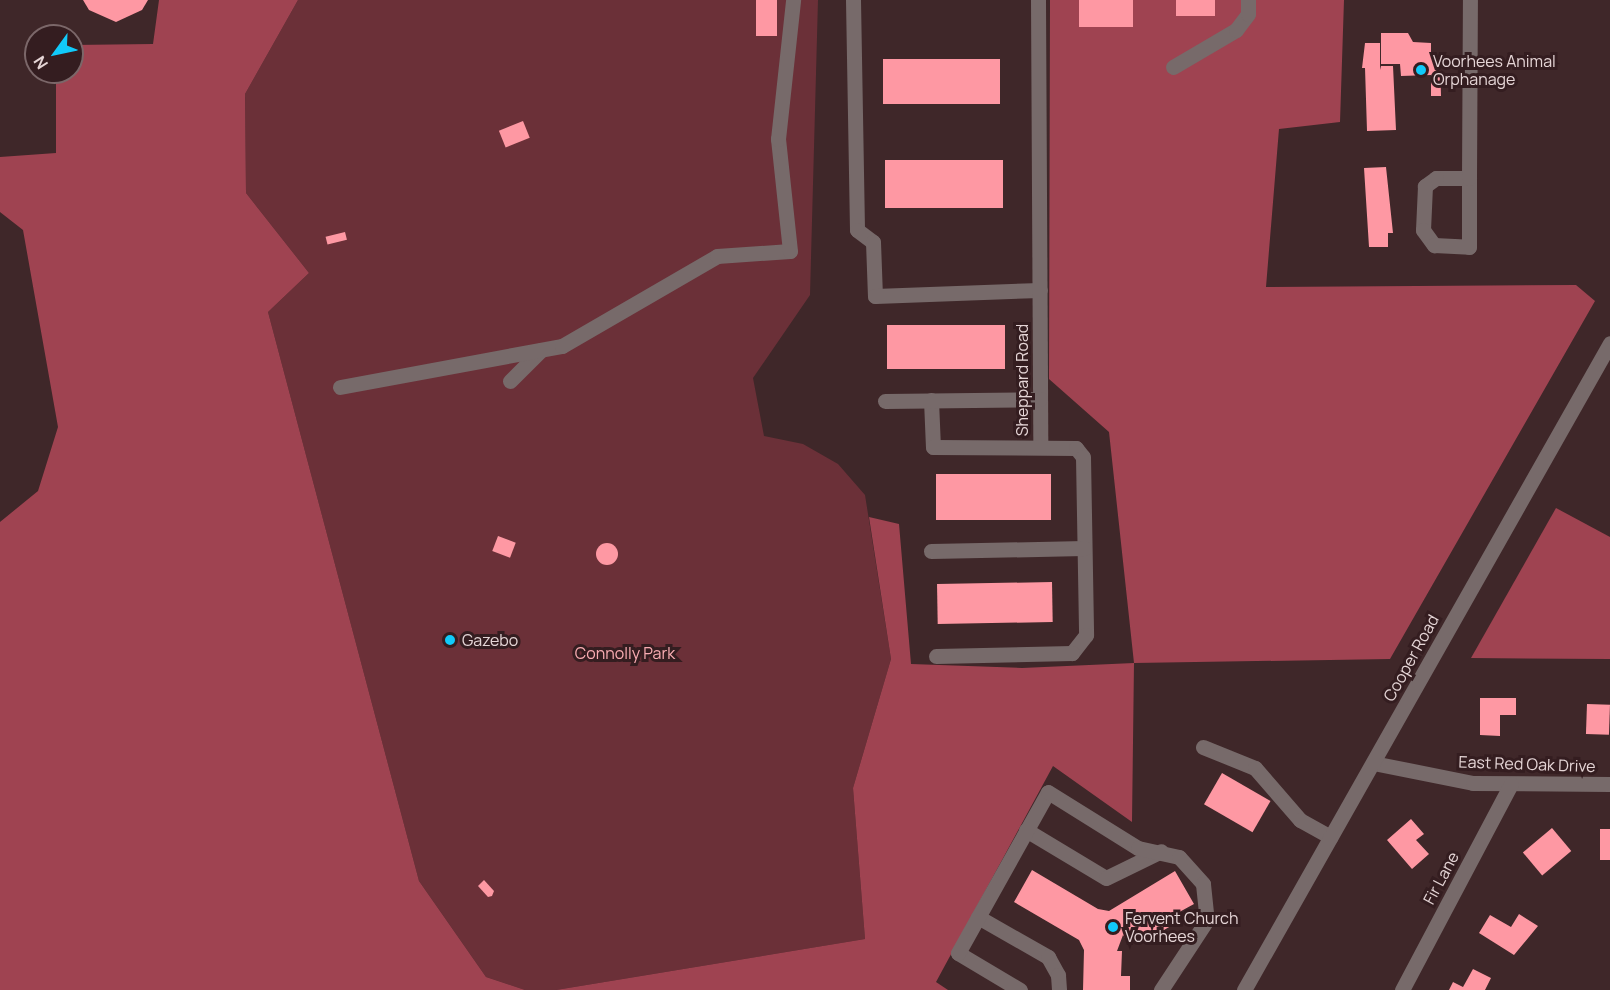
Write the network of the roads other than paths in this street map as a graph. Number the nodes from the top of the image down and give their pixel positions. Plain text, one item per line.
1 (793, 0) edge
2 (854, 0) edge
3 (1038, 0) edge
4 (1248, 0) edge
5 (1470, 0) edge
6 (1173, 67) dead end
7 (1470, 178) junction
8 (1040, 290) junction
9 (1610, 343) edge
10 (541, 350) junction
11 (510, 381) dead end
12 (340, 387) dead end
13 (1040, 399) junction
14 (931, 400) junction
15 (885, 401) dead end
16 (1040, 447) junction
17 (1083, 548) junction
18 (931, 551) dead end
19 (936, 656) dead end
20 (1203, 747) dead end
21 (1373, 763) junction
22 (1511, 784) junction
23 (1610, 784) edge
24 (1026, 830) junction
25 (1331, 837) junction
26 (1161, 851) junction
27 (978, 916) junction
28 (1020, 990) edge
29 (1059, 990) edge
30 (1161, 990) edge
31 (1244, 990) edge
32 (1402, 990) edge

1 - 10 street
2 - 8 street
3 - 8 street, Sheppard Road
4 - 6 street
5 - 7 street
7 - 7 street
8 - 13 street, Sheppard Road
9 - 21 street, Cooper Road
10 - 11 street
10 - 12 street
13 - 14 street
13 - 16 street, Sheppard Road
14 - 15 street
14 - 16 street
16 - 17 street, Sheppard Road
17 - 18 street
17 - 19 street, Sheppard Road
20 - 25 street
21 - 22 street, East Red Oak Drive
21 - 25 street, Cooper Road
22 - 23 street, East Red Oak Drive
22 - 32 street, Fir Lane
24 - 26 street
24 - 26 street
24 - 27 street
25 - 31 street, Cooper Road
26 - 30 street
27 - 28 street
27 - 29 street

